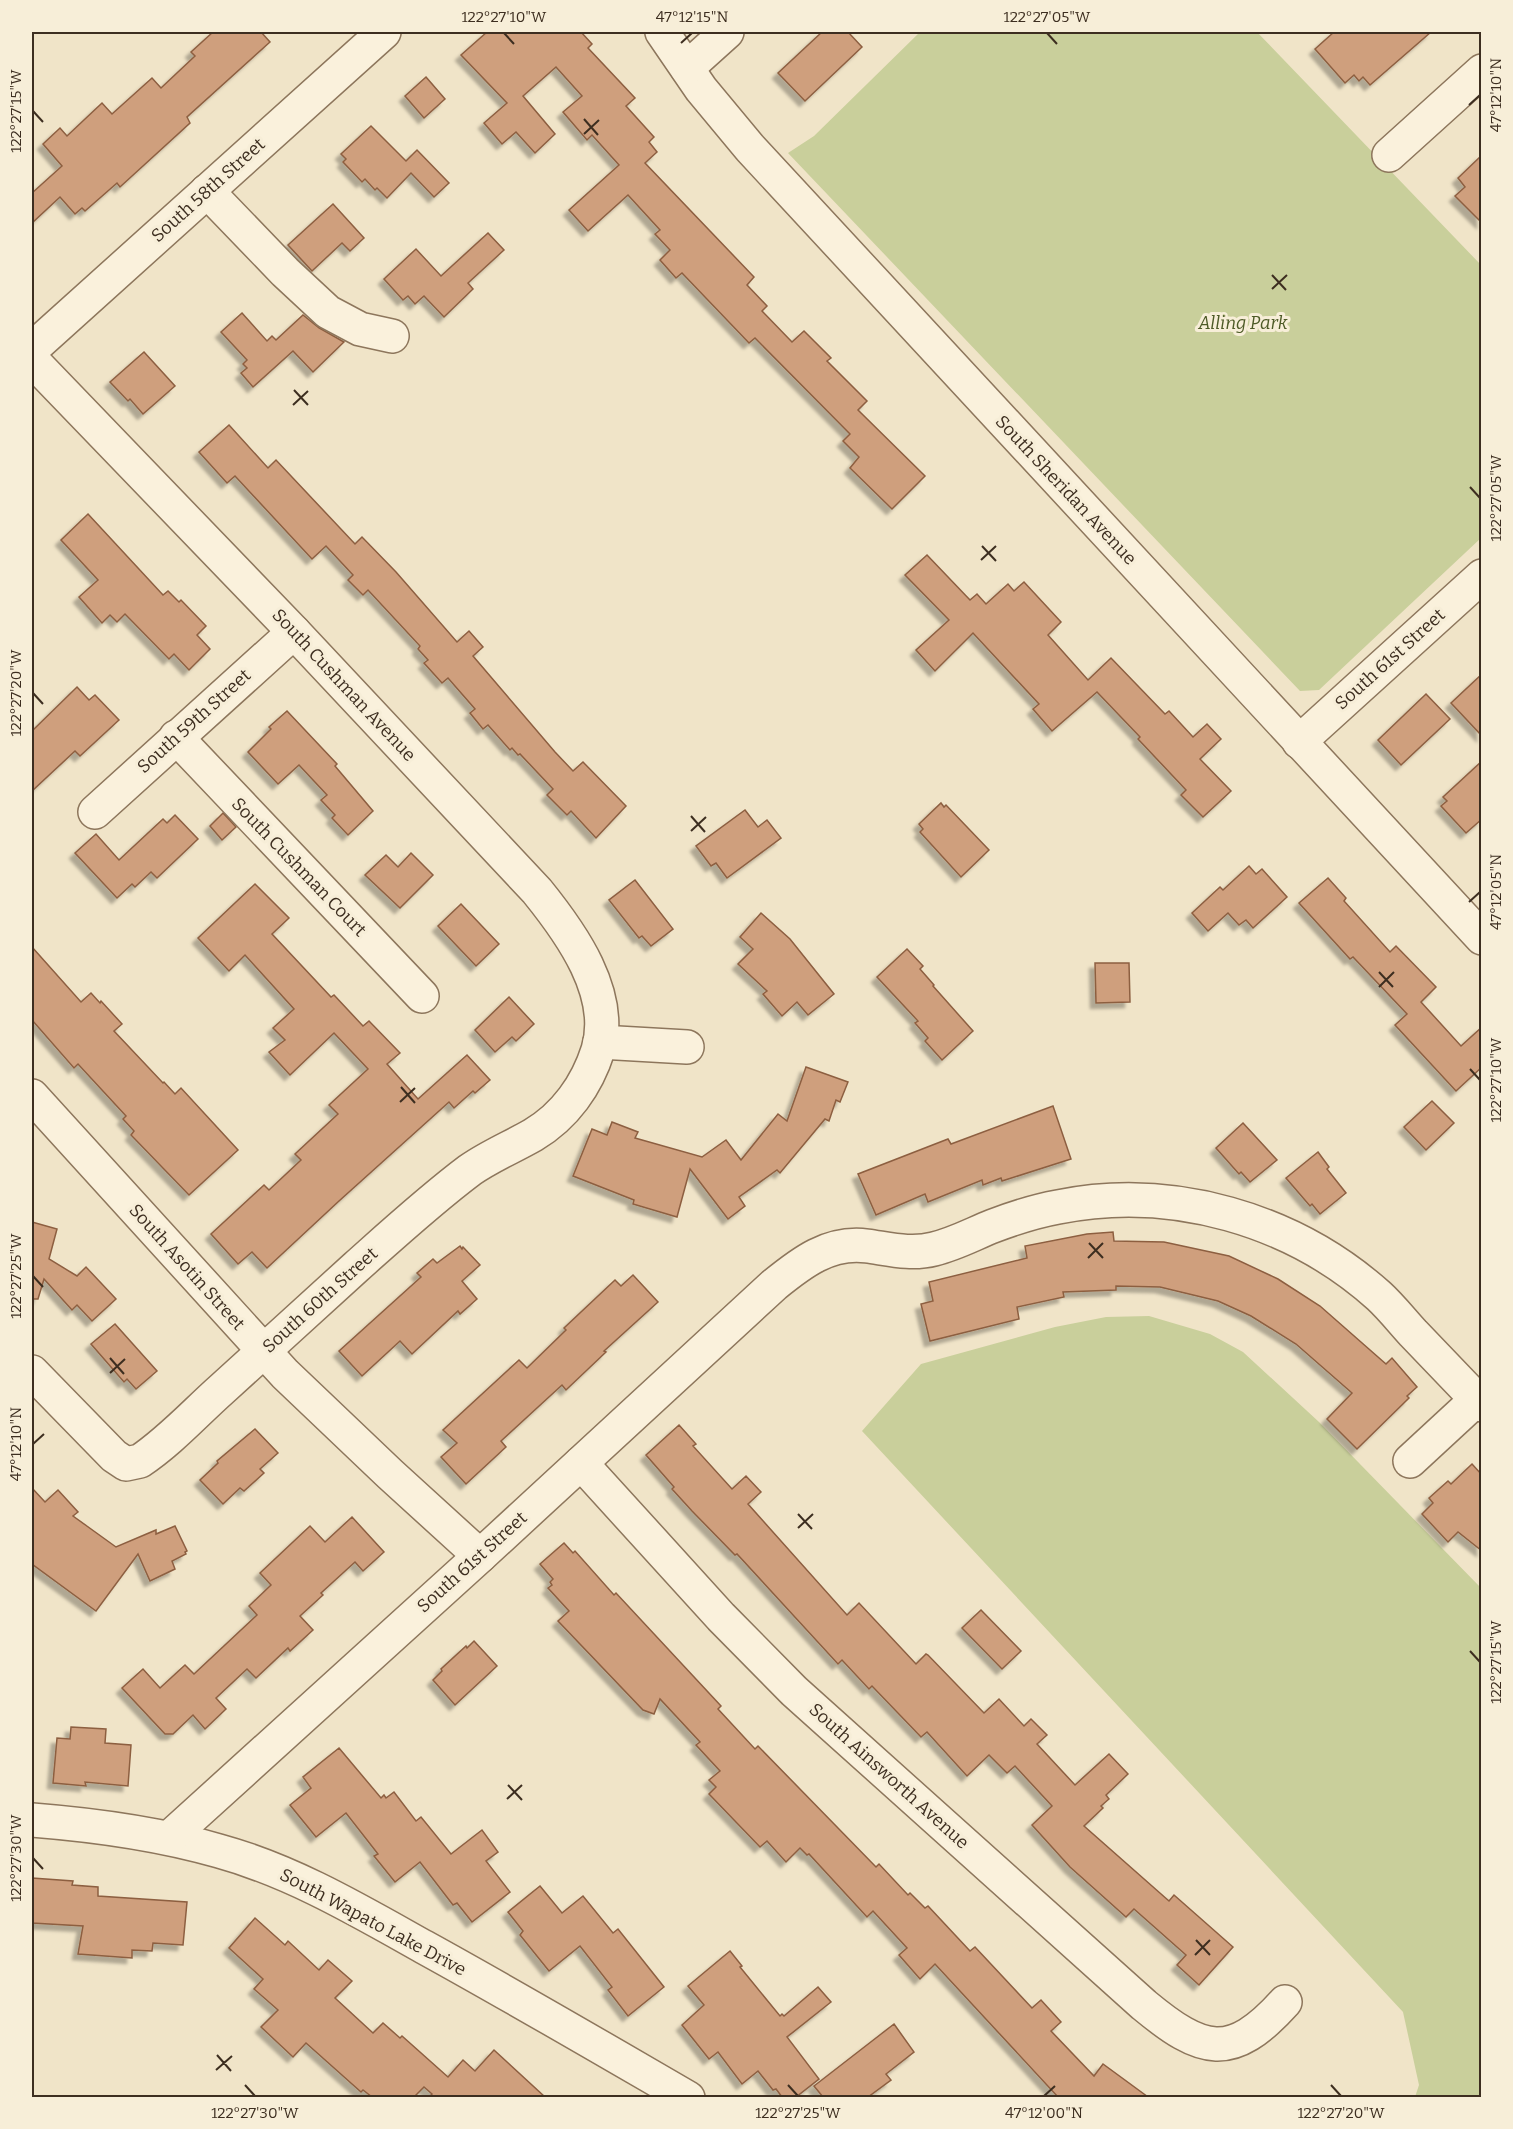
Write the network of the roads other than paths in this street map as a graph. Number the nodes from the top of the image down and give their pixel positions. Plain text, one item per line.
1 (384, 32) edge
2 (662, 32) edge
3 (727, 32) edge
4 (687, 68) junction
5 (1482, 71) edge
6 (1389, 155) dead end
7 (207, 191) junction
8 (392, 336) dead end
9 (32, 349) edge
10 (32, 360) edge
11 (1482, 576) edge
12 (294, 632) junction
13 (176, 737) junction
14 (1299, 742) junction
15 (95, 812) dead end
16 (1482, 938) edge
17 (422, 996) dead end
18 (600, 1042) junction
19 (687, 1047) dead end
20 (32, 1096) edge
21 (263, 1351) junction
22 (32, 1372) edge
23 (1479, 1402) edge
24 (1410, 1461) dead end
25 (581, 1463) junction
26 (480, 1556) junction
27 (32, 1820) edge
28 (169, 1838) junction
29 (1285, 2002) dead end
30 (688, 2097) edge

1 - 7 street, South 58th Street
2 - 4 street, South Sheridan Avenue
3 - 4 street
4 - 14 street, South Sheridan Avenue
5 - 6 street
7 - 8 street
7 - 9 street, South 58th Street
10 - 12 street, South Cushman Avenue
11 - 14 street, South 61st Street
12 - 13 street, South 59th Street
12 - 18 street, South Cushman Avenue
13 - 15 street, South 59th Street
13 - 17 street, South Cushman Court
14 - 16 street, South Sheridan Avenue
18 - 19 street
18 - 21 street, South 60th Street
20 - 21 street, South Asotin Street
21 - 22 street, South 60th Street
21 - 26 street, South Asotin Street
23 - 24 street
23 - 25 street, South 61st Street
25 - 26 street, South 61st Street
25 - 29 street, South Ainsworth Avenue
26 - 28 street, South 61st Street
27 - 28 street, South Wapato Lake Drive
28 - 30 street, South Wapato Lake Drive

